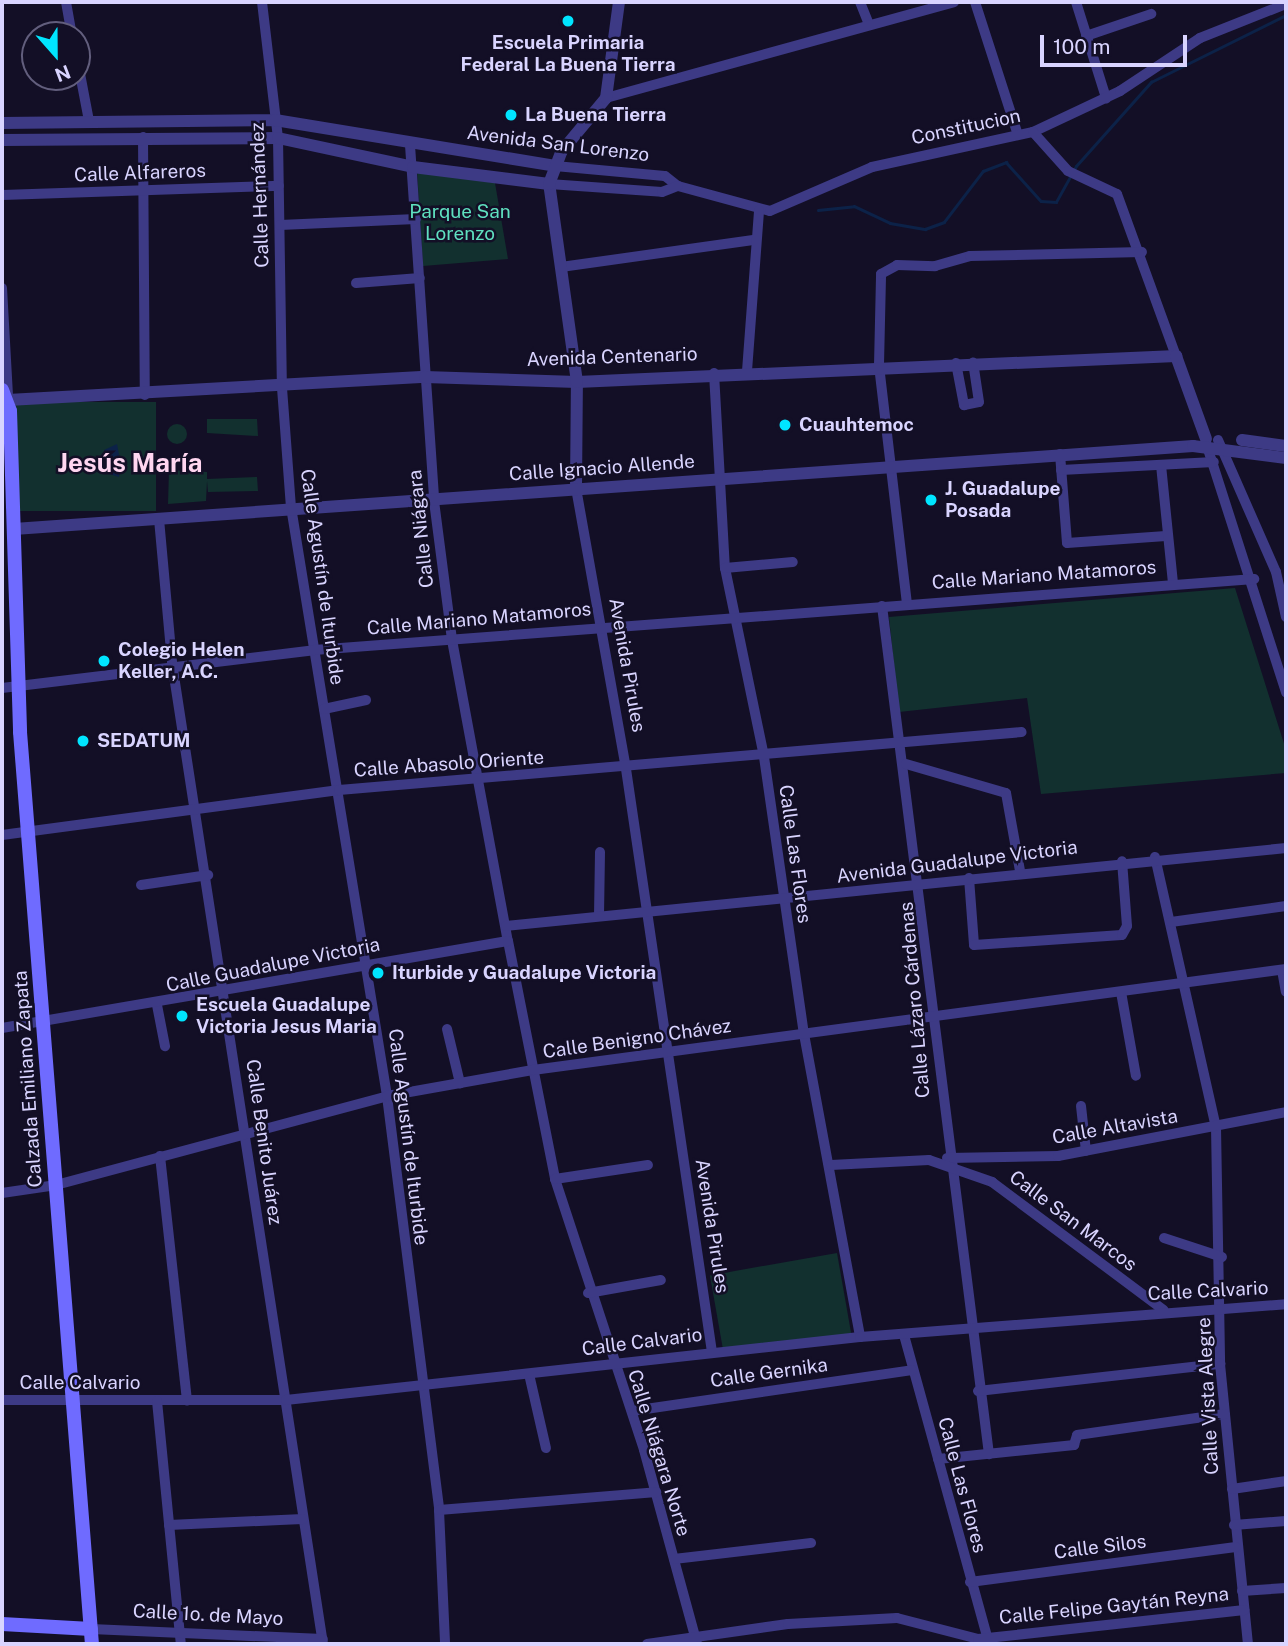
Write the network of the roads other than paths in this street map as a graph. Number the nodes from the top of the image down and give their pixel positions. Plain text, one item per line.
1 (66, 2) edge
2 (262, 2) edge
3 (619, 2) edge
4 (860, 2) edge
5 (954, 2) edge
6 (975, 2) edge
7 (1076, 2) edge
8 (1286, 4) edge
9 (1151, 14) dead end
10 (69, 21) edge
11 (869, 24) junction
12 (1086, 36) junction
13 (83, 91) edge
14 (606, 98) junction
15 (1106, 98) junction
16 (275, 120) junction
17 (89, 121) junction
18 (2, 123) edge
19 (1017, 132) junction
20 (1034, 132) junction
21 (143, 137) junction
22 (278, 138) junction
23 (2, 140) edge
24 (411, 145) junction
25 (555, 166) junction
26 (413, 167) junction
27 (549, 184) junction
28 (279, 186) junction
29 (678, 186) junction
30 (143, 189) junction
31 (2, 195) edge
32 (759, 210) junction
33 (416, 219) junction
34 (280, 225) junction
35 (752, 240) junction
36 (1142, 253) junction
37 (561, 267) junction
38 (420, 278) junction
39 (356, 283) dead end
40 (2, 288) edge
41 (1176, 356) junction
42 (973, 362) junction
43 (956, 363) junction
44 (879, 365) junction
45 (747, 371) junction
46 (714, 373) junction
47 (425, 377) junction
48 (577, 382) junction
49 (282, 388) junction
50 (145, 395) junction
51 (4, 397) edge
52 (1210, 444) junction
53 (1286, 446) edge
54 (1060, 454) junction
55 (1286, 458) edge
56 (1214, 462) junction
57 (1161, 465) junction
58 (887, 466) junction
59 (1061, 470) junction
60 (718, 480) junction
61 (576, 488) junction
62 (434, 501) junction
63 (291, 507) junction
64 (159, 519) junction
65 (1166, 536) junction
66 (10, 539) edge
67 (793, 562) dead end
68 (725, 569) junction
69 (1254, 579) junction
70 (1173, 583) junction
71 (907, 604) junction
72 (882, 606) junction
73 (1286, 617) edge
74 (736, 620) junction
75 (601, 626) junction
76 (452, 640) junction
77 (314, 650) junction
78 (172, 663) junction
79 (20, 686) junction
80 (2, 688) edge
81 (1286, 692) edge
82 (366, 700) dead end
83 (324, 709) junction
84 (1022, 732) dead end
85 (901, 742) junction
86 (764, 757) junction
87 (906, 764) junction
88 (626, 769) junction
89 (478, 777) junction
90 (339, 790) junction
91 (198, 809) junction
92 (28, 833) junction
93 (2, 835) edge
94 (1286, 848) edge
95 (600, 852) dead end
96 (1155, 857) junction
97 (1122, 861) junction
98 (1020, 871) junction
99 (208, 875) junction
100 (969, 878) junction
101 (922, 884) junction
102 (141, 885) dead end
103 (783, 900) junction
104 (1286, 906) edge
105 (645, 912) junction
106 (599, 916) junction
107 (1171, 922) junction
108 (506, 926) junction
109 (508, 941) junction
110 (368, 963) junction
111 (1284, 969) edge
112 (1186, 983) junction
113 (1121, 992) junction
114 (1286, 992) edge
115 (226, 993) junction
116 (157, 1005) junction
117 (934, 1017) junction
118 (43, 1018) junction
119 (2, 1028) edge
120 (447, 1029) dead end
121 (804, 1034) junction
122 (165, 1046) dead end
123 (665, 1052) junction
124 (533, 1070) junction
125 (1136, 1076) dead end
126 (460, 1083) junction
127 (387, 1096) junction
128 (1081, 1106) dead end
129 (1286, 1112) edge
130 (1216, 1127) junction
131 (244, 1134) junction
132 (1086, 1151) junction
133 (160, 1156) junction
134 (948, 1162) junction
135 (648, 1165) dead end
136 (831, 1165) junction
137 (555, 1179) junction
138 (56, 1185) junction
139 (2, 1193) edge
140 (1164, 1238) dead end
141 (1222, 1257) junction
142 (661, 1280) dead end
143 (588, 1293) junction
144 (1286, 1304) edge
145 (1220, 1309) junction
146 (1164, 1310) junction
147 (971, 1329) junction
148 (904, 1335) junction
149 (860, 1337) junction
150 (712, 1352) junction
151 (613, 1364) junction
152 (1220, 1364) junction
153 (912, 1370) junction
154 (529, 1374) junction
155 (425, 1389) junction
156 (978, 1391) junction
157 (2, 1400) edge
158 (74, 1401) junction
159 (157, 1401) junction
160 (187, 1401) junction
161 (286, 1401) junction
162 (632, 1411) junction
163 (1225, 1414) junction
164 (546, 1448) dead end
165 (989, 1454) junction
166 (938, 1459) junction
167 (1286, 1481) edge
168 (1231, 1489) junction
169 (656, 1492) junction
170 (439, 1510) junction
171 (303, 1520) junction
172 (1286, 1521) edge
173 (169, 1525) junction
174 (1234, 1525) junction
175 (811, 1544) dead end
176 (1236, 1547) junction
177 (674, 1559) junction
178 (970, 1582) junction
179 (1286, 1588) edge
180 (1242, 1591) junction
181 (1244, 1610) junction
182 (2, 1624) edge
183 (180, 1628) junction
184 (91, 1629) junction
185 (988, 1640) edge
186 (323, 1641) edge
187 (697, 1642) edge
188 (92, 1644) edge
189 (181, 1644) edge
190 (445, 1644) edge
191 (647, 1644) edge
192 (1248, 1644) edge

1 - 10 street
2 - 16 street, Calle Hernández
3 - 14 street, Avenida Pirules
4 - 11 street
5 - 11 street
6 - 19 street
7 - 12 street
8 - 15 street
9 - 12 street
11 - 14 street
12 - 15 street
13 - 17 street
14 - 25 street, Avenida Pirules
15 - 20 street
16 - 17 street, Avenida San Lorenzo
16 - 22 street, Calle Hernández
16 - 24 street, Avenida San Lorenzo
17 - 18 street, Avenida San Lorenzo
19 - 20 street, Constitucion
19 - 32 street, Constitucion
20 - 36 street, Constitucion
21 - 22 street, Avenida San Lorenzo
21 - 23 street, Avenida San Lorenzo
21 - 30 street
22 - 26 street, Avenida San Lorenzo
22 - 28 street, Calle Hernández
24 - 25 street, Avenida San Lorenzo
24 - 26 street, Calle Niágara
25 - 27 street, Avenida Pirules
25 - 29 street, Avenida San Lorenzo
26 - 27 street, Avenida San Lorenzo
26 - 33 street, Calle Niágara
27 - 29 street, Avenida San Lorenzo
27 - 37 street, Avenida Pirules
28 - 30 street, Calle Alfareros
28 - 34 street, Calle Hernández
29 - 32 street, Constitucion
30 - 31 street, Calle Alfareros
30 - 50 street
32 - 35 street
33 - 34 street
33 - 38 street, Calle Niágara
34 - 49 street, Calle Hernández
35 - 37 street
35 - 45 street
36 - 41 street, Constitucion
36 - 44 street
37 - 48 street, Avenida Pirules
38 - 39 street
38 - 47 street, Calle Niágara
40 - 51 street
41 - 42 street, Avenida Centenario
41 - 52 street, Constitucion
42 - 43 street, Avenida Centenario
42 - 43 street
43 - 44 street, Avenida Centenario
44 - 45 street, Avenida Centenario
44 - 58 street
45 - 46 street, Avenida Centenario
46 - 48 street, Avenida Centenario
46 - 60 street, Calle Las Flores
47 - 48 street, Avenida Centenario
47 - 49 street, Avenida Centenario
47 - 62 street, Calle Niágara
48 - 61 street, Avenida Pirules
49 - 50 street, Avenida Centenario
49 - 63 street, Calle Agustín de Iturbide
50 - 51 street, Avenida Centenario
51 - 66 main road, Calzada Emiliano Zapata
52 - 53 street
52 - 54 street, Calle Ignacio Allende
52 - 55 street
52 - 56 street
52 - 73 street
54 - 58 street, Calle Ignacio Allende
54 - 59 street
56 - 57 street
56 - 69 street
57 - 59 street
57 - 65 street
58 - 60 street, Calle Ignacio Allende
58 - 71 street
59 - 65 street
60 - 61 street, Calle Ignacio Allende
60 - 68 street, Calle Las Flores
61 - 62 street, Calle Ignacio Allende
61 - 75 street, Avenida Pirules
62 - 63 street, Calle Ignacio Allende
62 - 76 street, Calle Niágara
63 - 64 street, Calle Ignacio Allende
63 - 77 street, Calle Agustín de Iturbide
64 - 66 street, Calle Ignacio Allende
64 - 78 street, Calle Benito Juárez
65 - 70 street
66 - 79 main road, Calzada Emiliano Zapata
67 - 68 street
68 - 74 street, Calle Las Flores
69 - 70 street, Calle Mariano Matamoros
69 - 81 street
70 - 71 street, Calle Mariano Matamoros
71 - 72 street, Calle Mariano Matamoros
72 - 74 street, Calle Mariano Matamoros
72 - 85 street, Calle Lázaro Cárdenas
74 - 75 street, Calle Mariano Matamoros
74 - 86 street, Calle Las Flores
75 - 76 street, Calle Mariano Matamoros
75 - 88 street, Avenida Pirules
76 - 77 street, Calle Mariano Matamoros
76 - 89 street, Calle Niágara
77 - 78 street, Calle Mariano Matamoros
77 - 83 street, Calle Agustín de Iturbide
78 - 79 street, Calle Mariano Matamoros
78 - 91 street, Calle Benito Juárez
79 - 80 street, Calle Mariano Matamoros
79 - 92 main road, Calzada Emiliano Zapata
82 - 83 street
83 - 90 street, Calle Agustín de Iturbide
84 - 85 street, Calle Abasolo Oriente
85 - 86 street, Calle Abasolo Oriente
85 - 87 street, Calle Lázaro Cárdenas
86 - 88 street, Calle Abasolo Oriente
86 - 103 street, Calle Las Flores
87 - 98 street
87 - 101 street, Calle Lázaro Cárdenas
88 - 89 street, Calle Abasolo Oriente
88 - 105 street, Avenida Pirules
89 - 90 street, Calle Abasolo Oriente
89 - 108 street, Calle Niágara
90 - 91 street, Calle Abasolo Oriente
90 - 110 street, Calle Agustín de Iturbide
91 - 92 street, Calle Abasolo Oriente
91 - 99 street, Calle Benito Juárez
92 - 93 street, Calle Abasolo Oriente
92 - 118 main road, Calzada Emiliano Zapata
94 - 96 street, Avenida Guadalupe Victoria
95 - 106 street
96 - 97 street, Avenida Guadalupe Victoria
96 - 107 street, Calle Vista Alegre
97 - 98 street, Avenida Guadalupe Victoria
97 - 100 street
98 - 100 street, Avenida Guadalupe Victoria
99 - 102 street
99 - 115 street, Calle Benito Juárez
100 - 101 street, Avenida Guadalupe Victoria
101 - 103 street, Avenida Guadalupe Victoria
101 - 117 street, Calle Lázaro Cárdenas
103 - 105 street, Avenida Guadalupe Victoria
103 - 121 street, Calle Las Flores
104 - 107 street
105 - 106 street, Avenida Guadalupe Victoria
105 - 123 street, Avenida Pirules
106 - 108 street, Avenida Guadalupe Victoria
107 - 112 street, Calle Vista Alegre
108 - 109 street, Calle Niágara
109 - 110 street, Calle Guadalupe Victoria
109 - 124 street, Calle Niágara
110 - 115 street, Calle Guadalupe Victoria
110 - 127 street, Calle Agustín de Iturbide
111 - 112 street, Calle Benigno Chávez
111 - 114 street
112 - 113 street, Calle Benigno Chávez
112 - 130 street, Calle Vista Alegre
113 - 117 street, Calle Benigno Chávez
113 - 125 street
115 - 116 street, Calle Guadalupe Victoria
115 - 131 street, Calle Benito Juárez
116 - 118 street, Calle Guadalupe Victoria
116 - 122 street
117 - 121 street, Calle Benigno Chávez
117 - 134 street, Calle Lázaro Cárdenas
118 - 119 street, Calle Guadalupe Victoria
118 - 138 main road, Calzada Emiliano Zapata
120 - 126 street
121 - 123 street, Calle Benigno Chávez
121 - 136 street, Calle Las Flores
123 - 124 street, Calle Benigno Chávez
123 - 150 street, Avenida Pirules
124 - 126 street, Calle Benigno Chávez
124 - 137 street, Calle Niágara Norte
126 - 127 street, Calle Benigno Chávez
127 - 131 street, Calle Benigno Chávez
127 - 155 street, Calle Agustín de Iturbide
128 - 132 street
129 - 130 street, Calle Altavista
130 - 132 street, Calle Altavista
130 - 141 street, Calle Vista Alegre
131 - 133 street, Calle Benigno Chávez
131 - 161 street, Calle Benito Juárez
132 - 134 street, Calle Altavista
133 - 138 street, Calle Benigno Chávez
133 - 160 street
134 - 136 street, Calle San Marcos
134 - 146 street, Calle San Marcos
134 - 147 street, Calle Lázaro Cárdenas
135 - 137 street
136 - 149 street, Calle Las Flores
137 - 143 street, Calle Niágara Norte
138 - 139 street, Calle Benigno Chávez
138 - 158 main road, Calzada Emiliano Zapata
140 - 141 street
141 - 145 street, Calle Vista Alegre
142 - 143 street
143 - 151 street, Calle Niágara Norte
144 - 145 street, Calle Calvario
145 - 146 street, Calle Calvario
145 - 152 street, Calle Vista Alegre
146 - 147 street, Calle Calvario
147 - 148 street, Calle Calvario
147 - 156 street, Calle Lázaro Cárdenas
148 - 149 street, Calle Calvario
148 - 153 street, Calle Las Flores
149 - 150 street, Calle Calvario
150 - 151 street, Calle Calvario
151 - 154 street, Calle Calvario
151 - 162 street, Calle Niágara Norte
152 - 156 street
152 - 163 street, Calle Vista Alegre
153 - 162 street, Calle Gernika
153 - 166 street, Calle Las Flores
154 - 155 street, Calle Calvario
154 - 164 street
155 - 161 street, Calle Calvario
155 - 170 street, Calle Agustín de Iturbide
156 - 165 street, Calle Lázaro Cárdenas
157 - 158 street, Calle Calvario
158 - 159 street, Calle Calvario
158 - 184 main road, Calzada Emiliano Zapata
159 - 160 street, Calle Calvario
159 - 173 street
160 - 161 street, Calle Calvario
161 - 171 street, Calle Benito Juárez
162 - 169 street, Calle Niágara Norte
163 - 165 street
163 - 168 street, Calle Vista Alegre
165 - 166 street
166 - 178 street, Calle Las Flores
167 - 168 street
168 - 174 street, Calle Vista Alegre
169 - 170 street
169 - 177 street, Calle Niágara Norte
170 - 190 street, Calle Agustín de Iturbide
171 - 173 street
171 - 186 street, Calle Benito Juárez
172 - 174 street
173 - 183 street
174 - 176 street, Calle Vista Alegre
175 - 177 street
176 - 178 street, Calle Silos
176 - 180 street, Calle Vista Alegre
177 - 187 street, Calle Niágara Norte
178 - 185 street, Calle Las Flores
179 - 180 street, Calle Felipe Gaytán Reyna
180 - 181 street, Calle Vista Alegre
181 - 185 street, Calle Felipe Gaytán Reyna
181 - 192 street, Calle Vista Alegre
182 - 184 main road
183 - 184 street, Calle 1o. de Mayo
183 - 186 street, Calle 1o. de Mayo
183 - 189 street
184 - 188 main road, Calzada Emiliano Zapata
185 - 187 street, Calle Felipe Gaytán Reyna
187 - 191 street, Calle Felipe Gaytán Reyna

